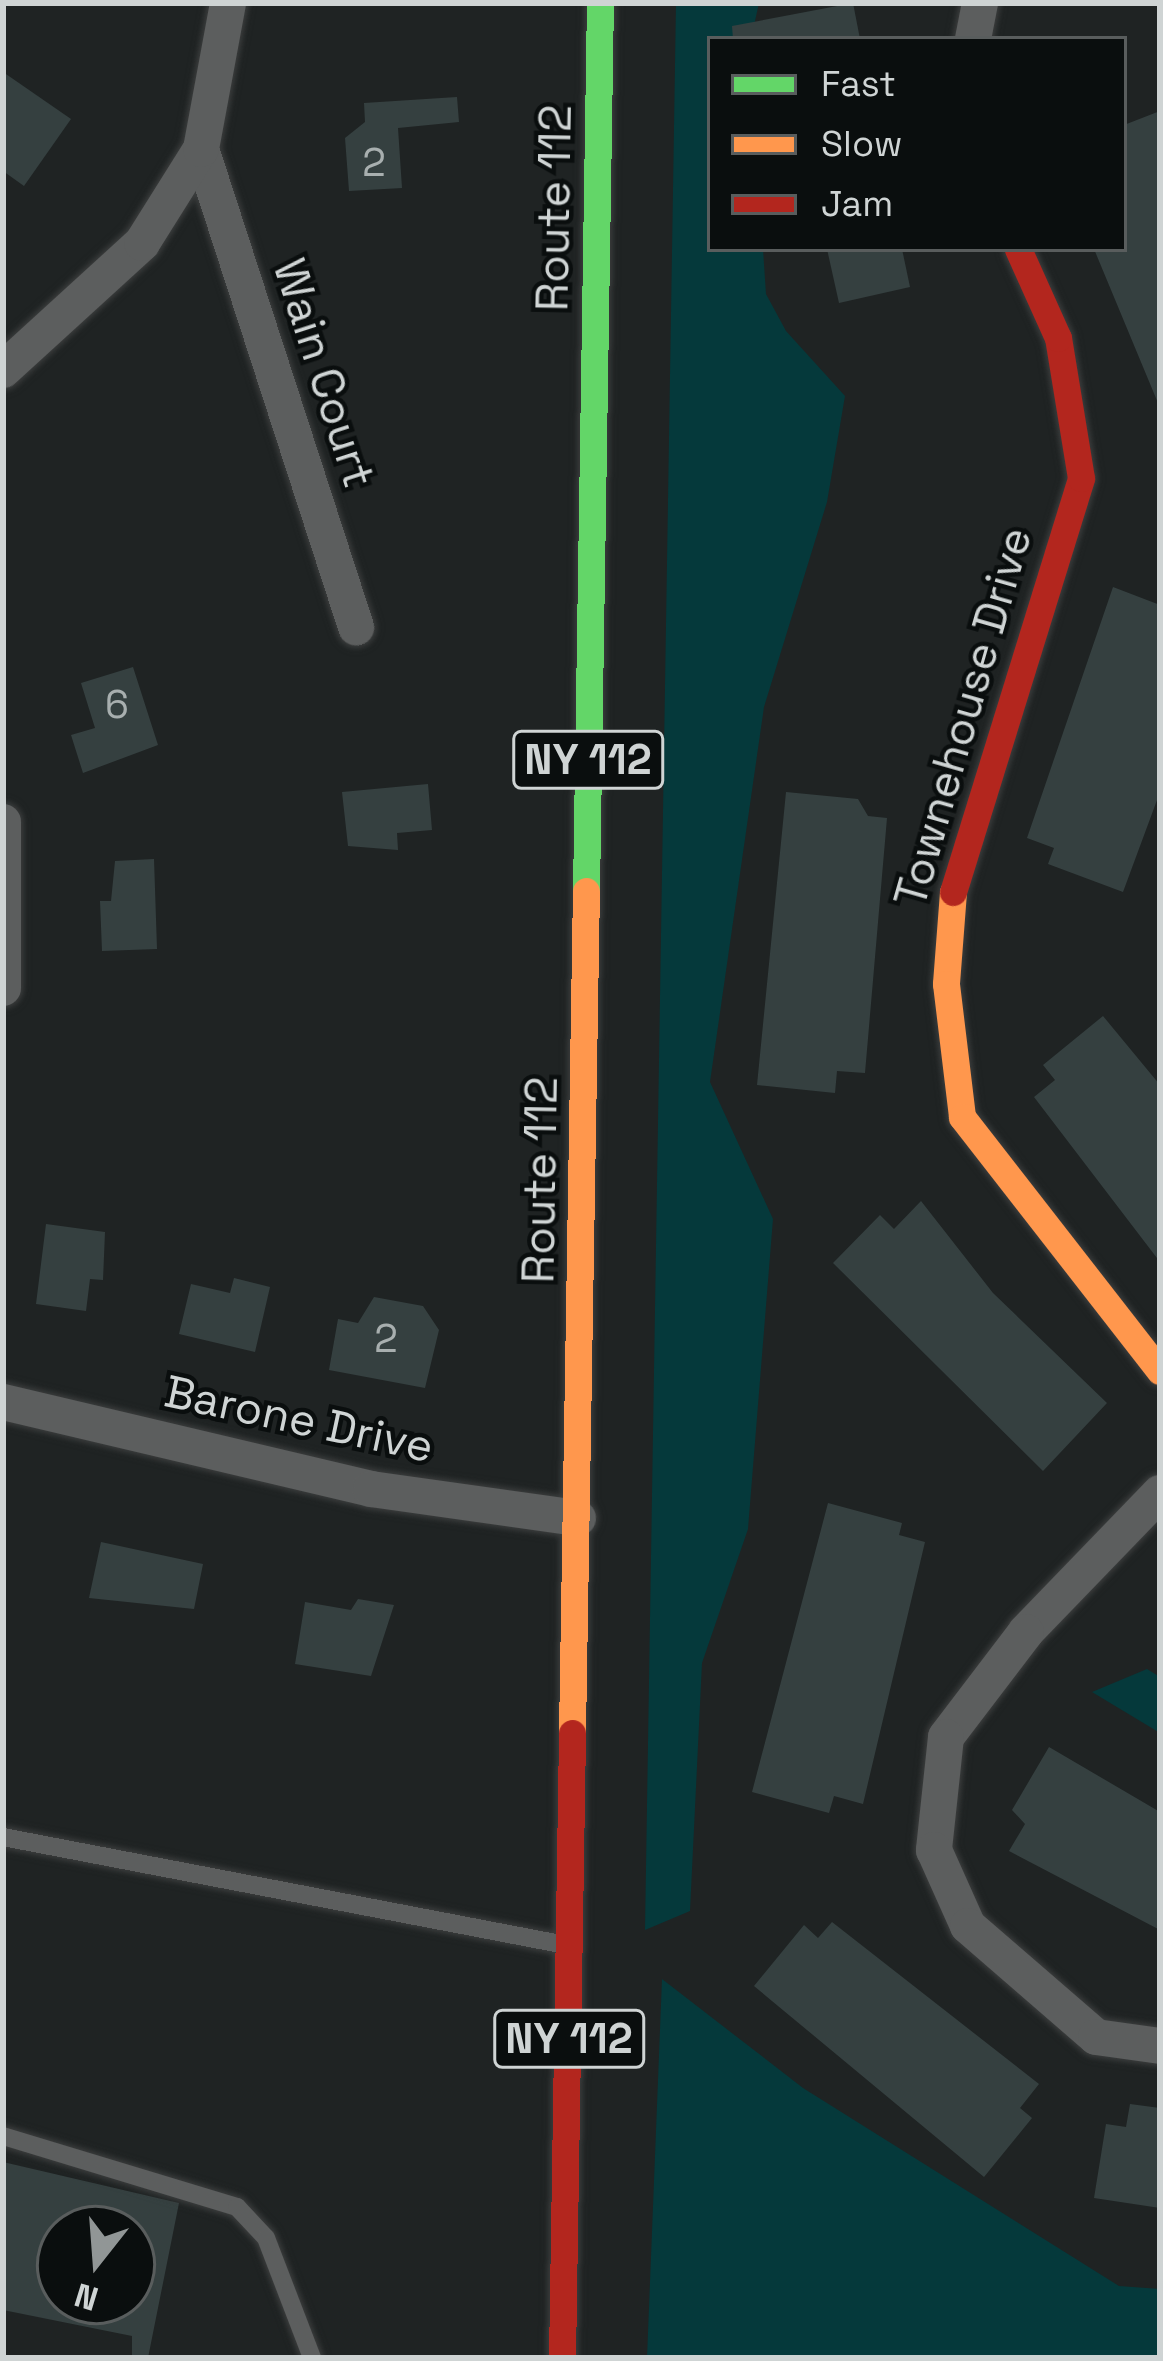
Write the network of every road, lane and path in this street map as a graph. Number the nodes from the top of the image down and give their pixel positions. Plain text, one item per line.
1 (228, 3) edge
2 (600, 3) edge
3 (980, 3) edge
4 (974, 36) edge
5 (201, 149) junction
6 (1019, 252) edge
7 (3, 370) edge
8 (356, 627) dead end
9 (3, 823) edge
10 (3, 988) edge
11 (1160, 1371) edge
12 (3, 1402) edge
13 (1160, 1493) edge
14 (578, 1518) junction
15 (3, 1837) edge
16 (572, 1946) junction
17 (1160, 2046) edge
18 (3, 2136) edge
19 (312, 2358) edge
20 (562, 2358) edge

1 - 5 street
2 - 14 main road, Route 112 / NY 112
3 - 4 street
5 - 7 street
5 - 8 street, Wain Court
6 - 11 main road, Townehouse Drive
9 - 10 street
12 - 14 street, Barone Drive
13 - 17 street
14 - 16 main road, Route 112 / NY 112
15 - 16 lane
16 - 20 main road, Route 112 / NY 112
18 - 19 lane

